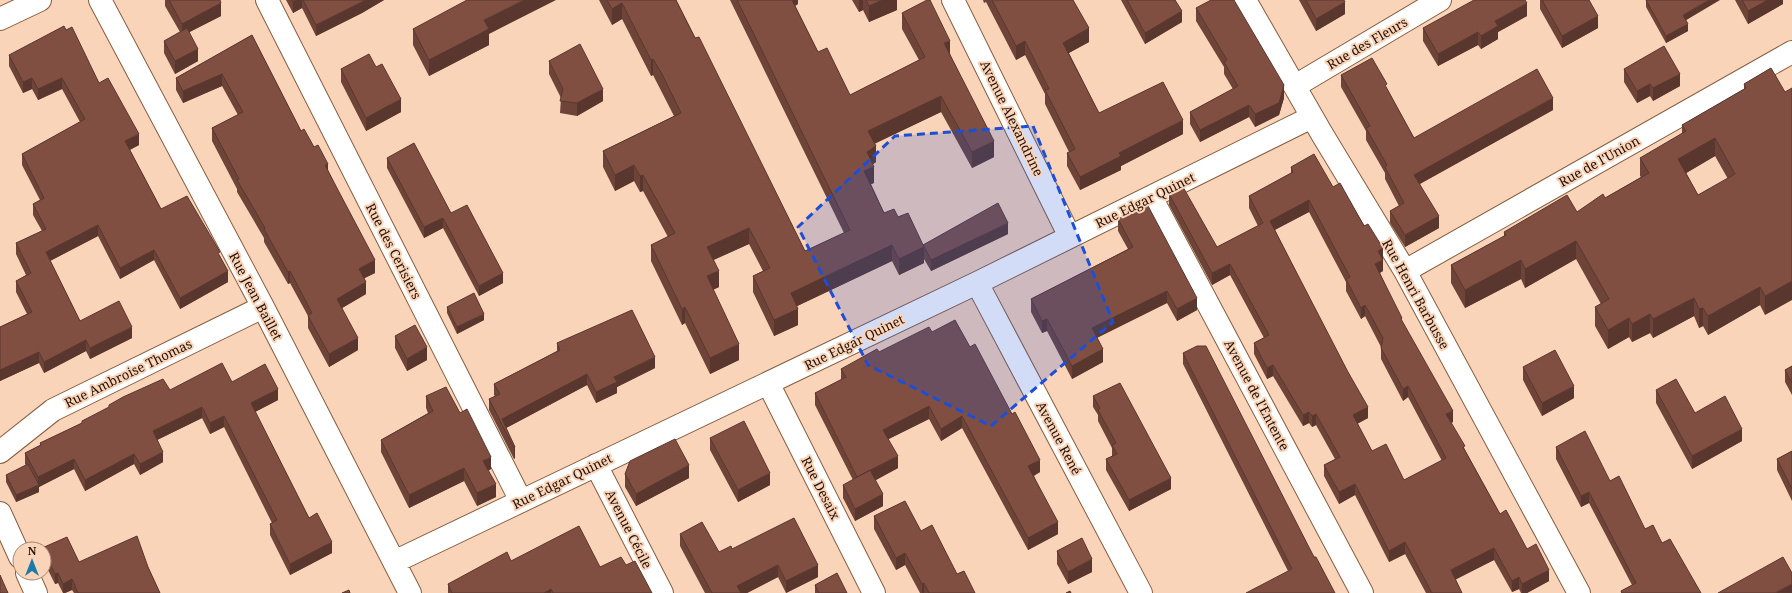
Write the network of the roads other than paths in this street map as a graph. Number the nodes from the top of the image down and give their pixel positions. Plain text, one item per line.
1 (40, 0) edge
2 (100, 0) edge
3 (267, 0) edge
4 (953, 0) edge
5 (1245, 0) edge
6 (1440, 0) edge
7 (0, 19) edge
8 (1792, 52) edge
9 (1295, 86) junction
10 (1312, 117) junction
11 (1151, 197) junction
12 (1070, 237) junction
13 (1405, 270) junction
14 (976, 283) junction
15 (263, 307) junction
16 (768, 383) junction
17 (0, 452) edge
18 (596, 465) junction
19 (521, 501) junction
20 (0, 513) edge
21 (13, 541) edge
22 (394, 562) junction
23 (31, 581) edge
24 (36, 593) edge
25 (410, 593) edge
26 (662, 593) edge
27 (874, 593) edge
28 (1141, 593) edge
29 (1362, 593) edge
30 (1579, 593) edge

1 - 7 street
2 - 15 street, Rue Jean Baillet
3 - 19 street, Rue des Cerisiers
4 - 12 street, Avenue Alexandrine
5 - 9 street, Rue Henri Barbusse
6 - 9 street, Rue des Fleurs
8 - 13 street, Rue de l'Union
9 - 10 street, Rue Henri Barbusse
10 - 11 street, Rue Edgar Quinet
10 - 13 street, Rue Henri Barbusse
11 - 12 street, Rue Edgar Quinet
11 - 29 street, Avenue de l'Entente
12 - 14 street, Rue Edgar Quinet
13 - 30 street, Rue Henri Barbusse
14 - 16 street, Rue Edgar Quinet
14 - 28 street, Avenue René
15 - 17 street, Rue Ambroise Thomas
15 - 22 street, Rue Jean Baillet
16 - 18 street, Rue Edgar Quinet
16 - 27 street, Rue Desaix
18 - 19 street, Rue Edgar Quinet
18 - 26 street, Avenue Cécile
19 - 22 street, Rue Edgar Quinet
20 - 21 street
22 - 25 street, Rue Jean Baillet
23 - 24 street

